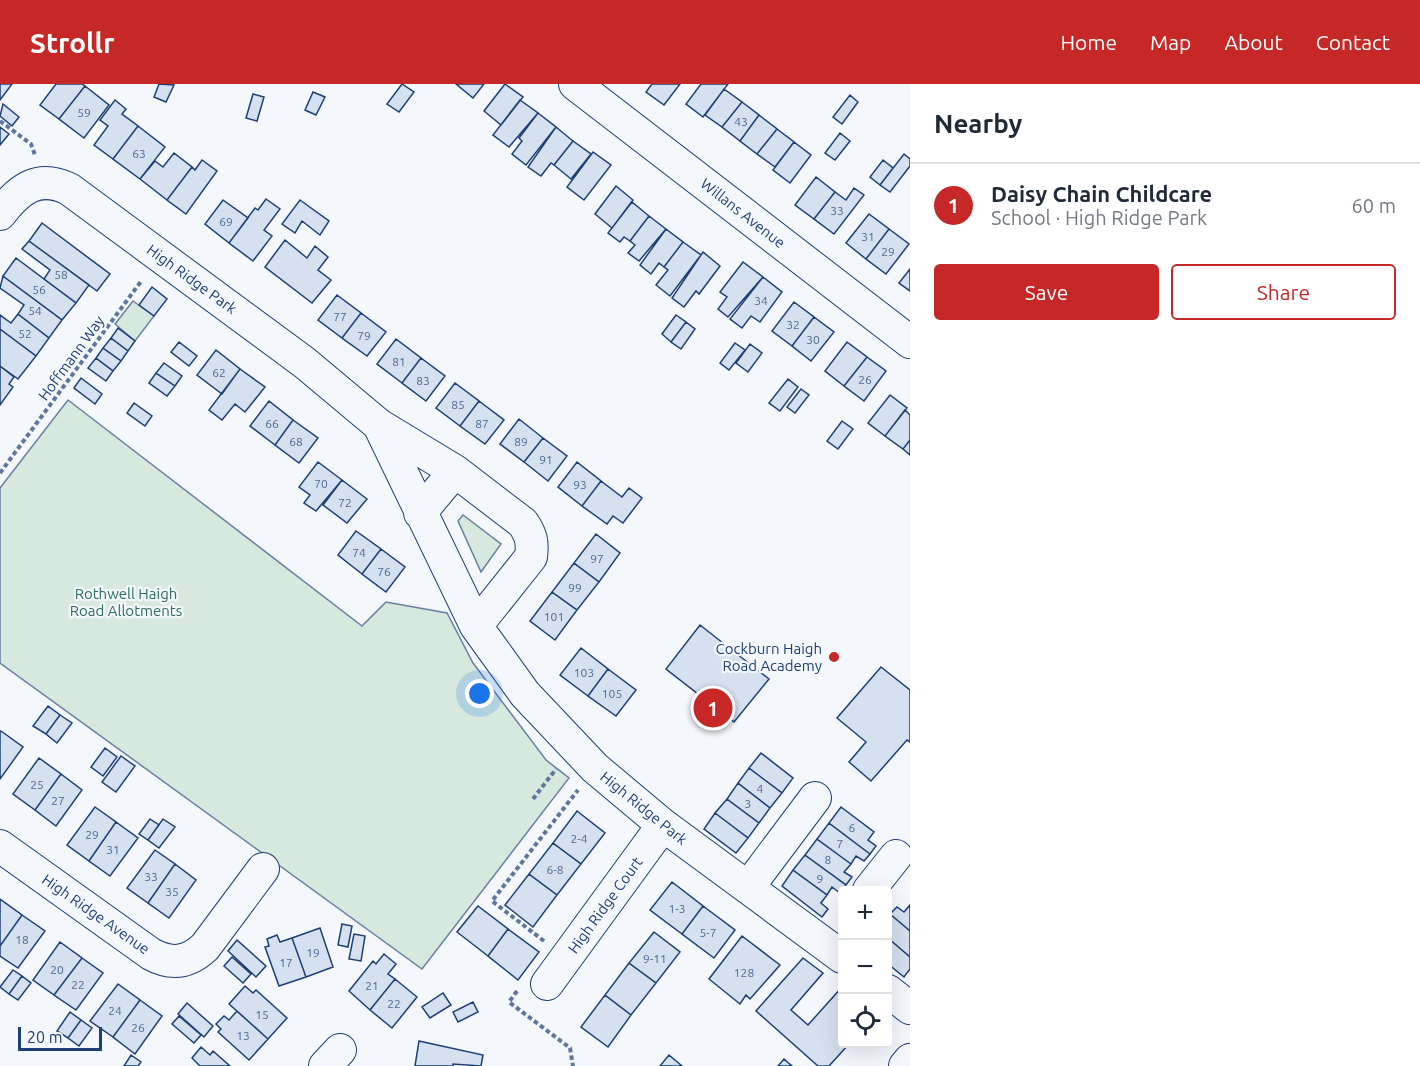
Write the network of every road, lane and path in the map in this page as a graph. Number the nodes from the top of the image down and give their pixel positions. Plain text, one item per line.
1 (575, 84) edge
2 (0, 121) edge
3 (46, 182) junction
4 (0, 214) edge
5 (160, 256) junction
6 (910, 342) edge
7 (379, 424) junction
8 (455, 471) junction
9 (0, 473) edge
10 (420, 513) junction
11 (476, 626) junction
12 (584, 758) junction
13 (815, 798) dead end
14 (533, 799) dead end
15 (663, 825) junction
16 (0, 846) edge
17 (896, 856) dead end
18 (263, 869) dead end
19 (749, 886) junction
20 (873, 886) edge
21 (837, 942) edge
22 (566, 958) junction
23 (547, 984) dead end
24 (892, 994) edge
25 (910, 1008) edge
26 (910, 1060) edge
27 (905, 1066) edge

1 - 6 street, Willans Avenue
2 - 3 path
3 - 4 street
3 - 5 street, High Ridge Park
5 - 7 street, High Ridge Park
5 - 9 path, Hoffmann Way
7 - 8 street, High Ridge Park
7 - 10 street, High Ridge Park
8 - 10 street
8 - 11 street, High Ridge Park
10 - 11 street, High Ridge Park
11 - 12 street, High Ridge Park
12 - 14 path
12 - 15 street, High Ridge Park
12 - 22 path
13 - 19 street
15 - 19 street, High Ridge Park
15 - 22 street, High Ridge Court
16 - 18 street, High Ridge Avenue
17 - 20 street
19 - 21 street, High Ridge Park
22 - 23 street, High Ridge Court
24 - 25 street
26 - 27 street

